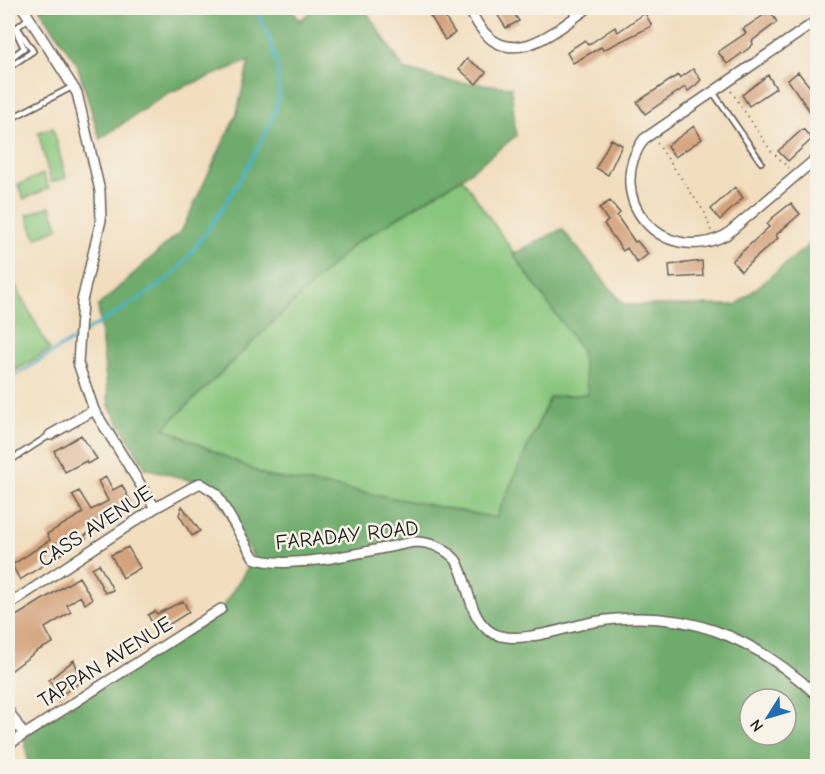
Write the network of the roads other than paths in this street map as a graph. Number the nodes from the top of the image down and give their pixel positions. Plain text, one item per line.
1 (23, 8) edge
2 (468, 8) edge
3 (588, 8) edge
4 (30, 18) junction
5 (818, 20) edge
6 (17, 27) junction
7 (47, 43) junction
8 (33, 51) junction
9 (8, 60) edge
10 (8, 68) edge
11 (74, 86) junction
12 (713, 92) junction
13 (8, 120) edge
14 (818, 158) edge
15 (761, 162) dead end
16 (94, 410) junction
17 (50, 435) joint
18 (8, 462) edge
19 (203, 484) joint
20 (155, 508) junction
21 (8, 605) edge
22 (221, 609) dead end
23 (818, 696) edge
24 (8, 710) edge
25 (24, 735) junction
26 (8, 745) edge

1 - 4 street
2 - 3 street
4 - 6 lane
4 - 7 street
5 - 12 street
6 - 8 lane
6 - 9 lane
7 - 8 lane
7 - 11 street
8 - 10 lane
11 - 13 lane
11 - 16 street
12 - 14 street
12 - 15 lane
16 - 17 street
16 - 20 street
17 - 18 lane
19 - 20 street, CASS AVENUE
19 - 23 street, FARADAY ROAD
20 - 21 street, CASS AVENUE
22 - 25 street, TAPPAN AVENUE
24 - 25 street
25 - 26 street, TAPPAN AVENUE

